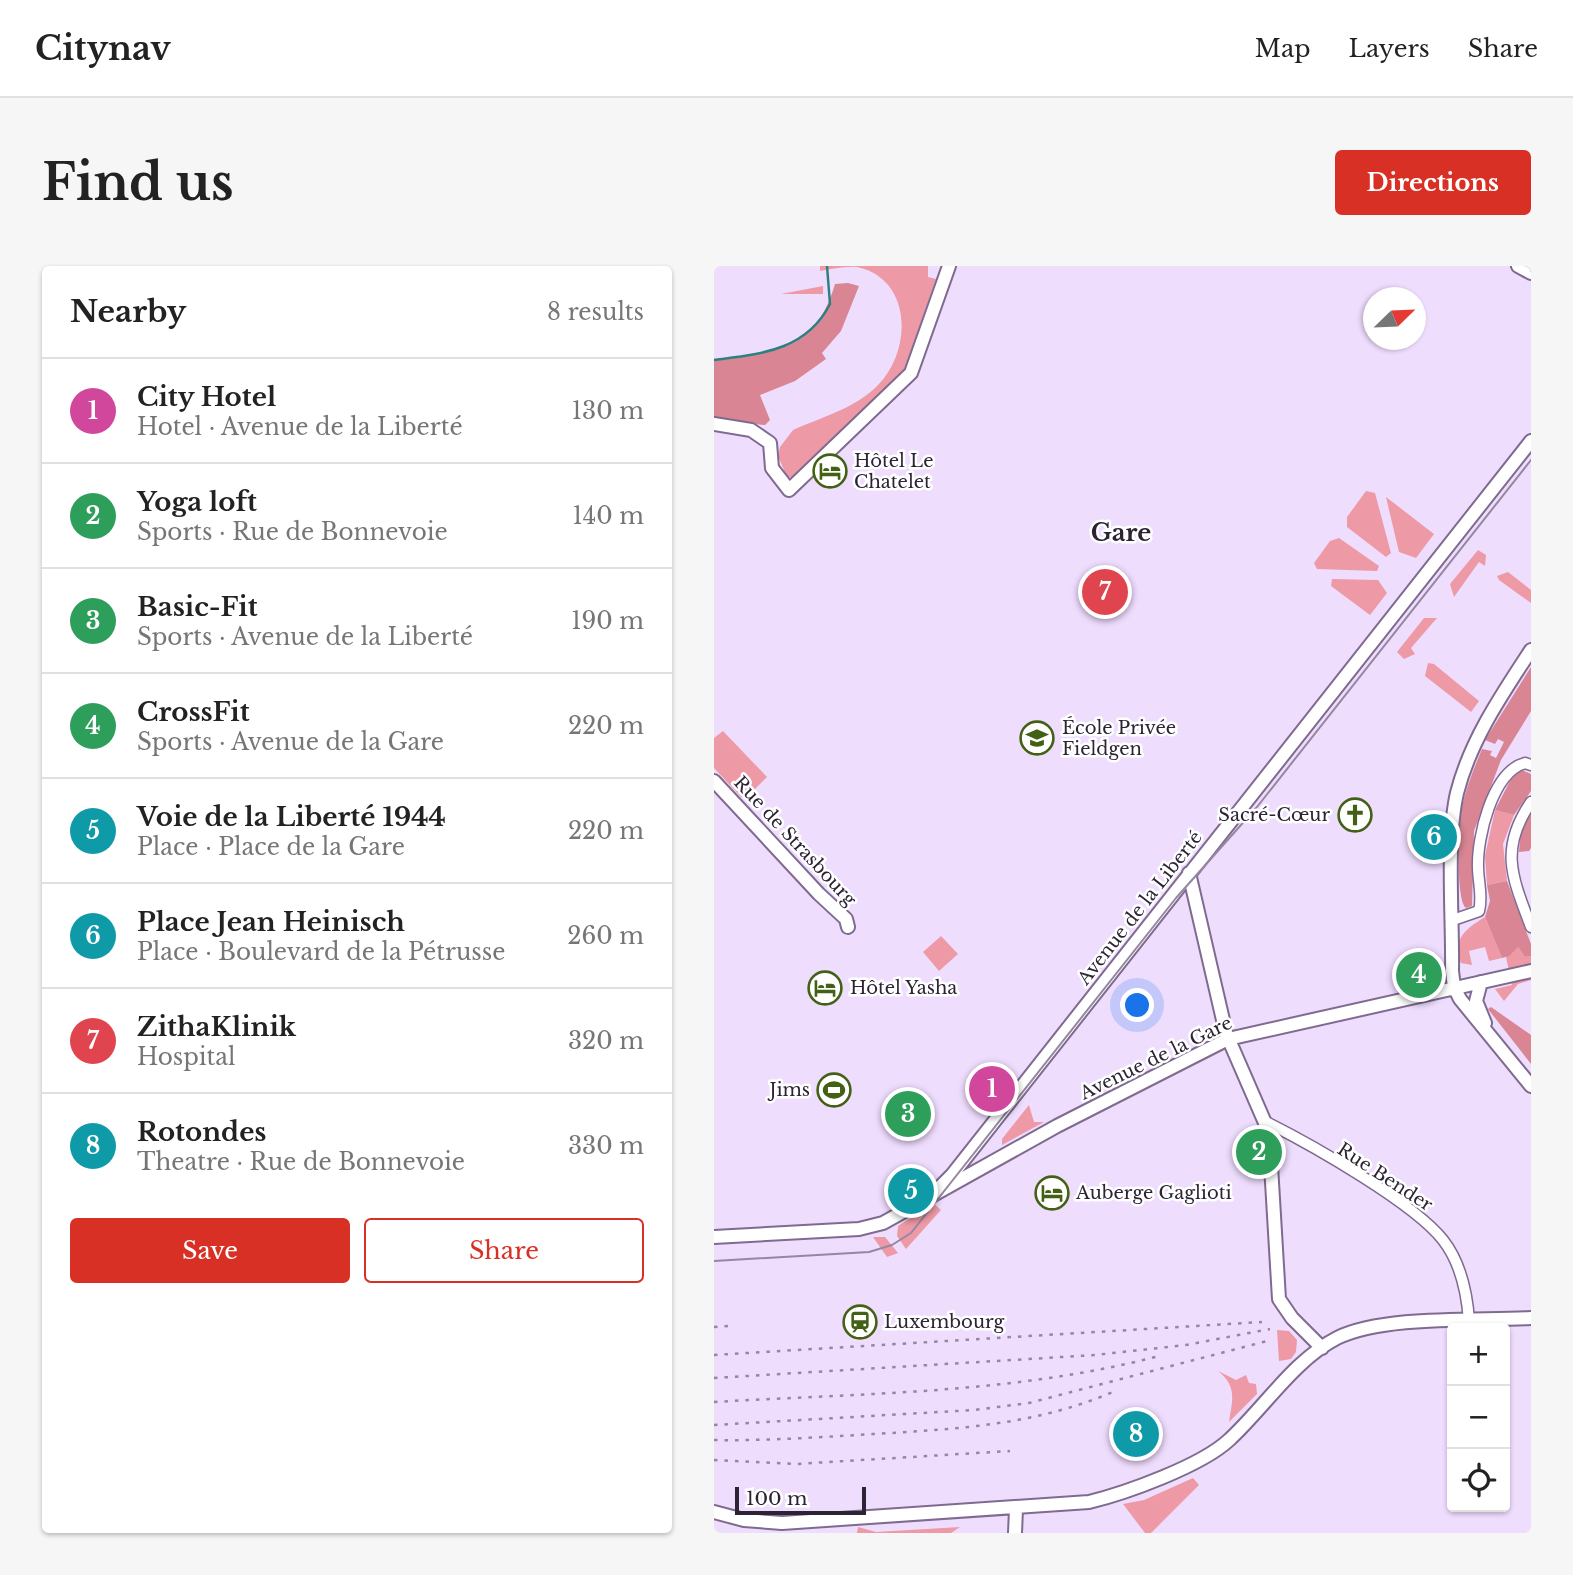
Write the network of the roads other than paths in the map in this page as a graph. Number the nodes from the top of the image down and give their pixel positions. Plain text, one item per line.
1 (949, 266) edge
2 (1518, 266) edge
3 (1531, 273) edge
4 (714, 424) edge
5 (1531, 441) edge
6 (1531, 650) edge
7 (1531, 765) edge
8 (714, 781) edge
9 (1531, 802) edge
10 (1189, 873) junction
11 (1452, 920) junction
12 (848, 927) dead end
13 (1531, 927) edge
14 (1531, 971) edge
15 (1481, 982) junction
16 (1454, 987) junction
17 (1228, 1039) junction
18 (1498, 1044) junction
19 (1531, 1086) edge
20 (1268, 1123) junction
21 (931, 1196) junction
22 (714, 1237) edge
23 (1531, 1318) edge
24 (1469, 1321) junction
25 (1322, 1348) junction
26 (1016, 1509) junction
27 (714, 1512) edge
28 (1015, 1533) edge

1 - 4 main road
2 - 3 main road
5 - 10 main road, Avenue de la Liberté
6 - 11 main road
7 - 11 street
8 - 12 main road, Rue de Strasbourg
9 - 13 street
10 - 17 main road
10 - 21 main road, Avenue de la Liberté
11 - 16 main road
14 - 15 main road, Avenue de la Gare
15 - 16 main road, Avenue de la Gare
15 - 18 main road
16 - 17 main road, Avenue de la Gare
16 - 18 main road
17 - 20 main road
17 - 21 main road, Avenue de la Gare
18 - 19 main road
20 - 24 street, Rue Bender
20 - 25 main road
21 - 22 main road, Avenue de la Gare
23 - 24 main road
24 - 25 main road
25 - 26 main road
26 - 27 main road
26 - 28 main road

